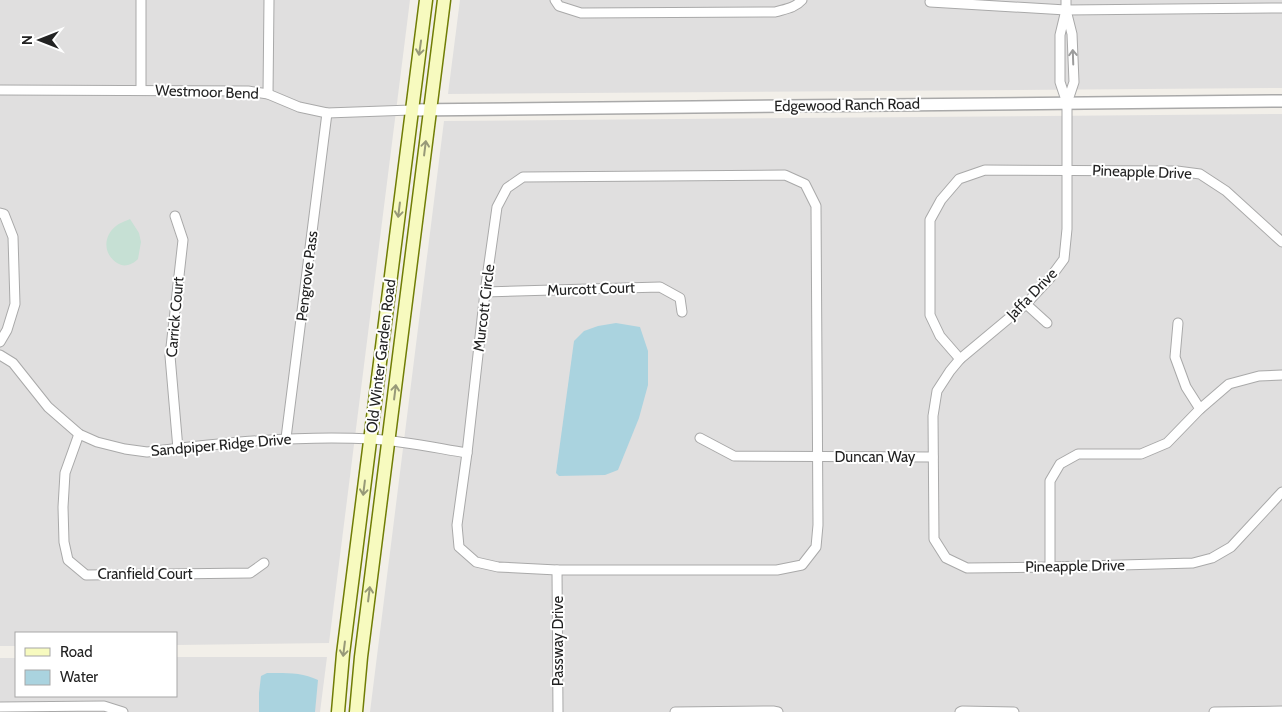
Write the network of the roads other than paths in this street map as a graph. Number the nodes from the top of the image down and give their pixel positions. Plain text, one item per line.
1 (141, 0) edge
2 (269, 0) edge
3 (426, 0) edge
4 (444, 0) edge
5 (555, 0) edge
6 (802, 0) edge
7 (1066, 0) edge
8 (930, 2) dead end
9 (1282, 8) edge
10 (1066, 10) junction
11 (0, 90) edge
12 (141, 90) junction
13 (268, 94) junction
14 (1282, 101) edge
15 (1067, 104) junction
16 (430, 109) junction
17 (412, 110) junction
18 (328, 113) junction
19 (1066, 170) junction
20 (0, 212) edge
21 (175, 216) dead end
22 (1282, 242) edge
23 (485, 292) junction
24 (1026, 304) junction
25 (682, 312) dead end
26 (1047, 323) dead end
27 (1178, 323) dead end
28 (0, 342) edge
29 (0, 355) edge
30 (960, 359) junction
31 (1282, 375) edge
32 (1200, 409) junction
33 (80, 434) junction
34 (286, 438) junction
35 (700, 438) dead end
36 (370, 439) junction
37 (388, 440) junction
38 (178, 449) junction
39 (467, 453) junction
40 (818, 458) junction
41 (933, 458) junction
42 (1282, 492) edge
43 (264, 563) dead end
44 (1050, 567) junction
45 (557, 570) junction
46 (0, 707) edge
47 (123, 712) edge
48 (338, 712) edge
49 (356, 712) edge
50 (558, 712) edge
51 (675, 712) edge
52 (778, 712) edge
53 (960, 712) edge
54 (1014, 712) edge
55 (1214, 712) edge
56 (1282, 712) edge

1 - 12 street
2 - 13 street
3 -> 17 main road, Old Winter Garden Road
4 - 16 main road, Old Winter Garden Road
5 - 6 street
7 - 10 street, Jaffa Drive
8 - 10 street
9 - 10 street
10 - 15 street, Jaffa Drive
11 - 12 street, Westmoor Bend
12 - 13 street, Westmoor Bend
13 - 18 street, Westmoor Bend
14 - 15 street, Edgewood Ranch Road
15 - 16 street, Edgewood Ranch Road
15 - 19 street, Jaffa Drive
16 - 17 street, Edgewood Ranch Road
37 -> 16 main road, Old Winter Garden Road
17 - 18 street, Westmoor Bend
17 -> 36 main road, Old Winter Garden Road
18 - 34 street, Pengrove Pass
19 - 22 street, Pineapple Drive
19 - 24 street, Jaffa Drive
19 - 30 street, Pineapple Drive
20 - 28 street
21 - 38 street, Carrick Court
23 - 25 street, Murcott Court
23 - 39 street, Murcott Circle
23 - 40 street, Murcott Circle
24 - 26 street
24 - 30 street, Jaffa Drive
27 - 32 street
29 - 33 street, Sandpiper Ridge Drive
30 - 41 street, Jaffa Drive
31 - 32 street
32 - 44 street
33 - 38 street, Sandpiper Ridge Drive
33 - 43 street, Cranfield Court
34 - 36 street, Sandpiper Ridge Drive
34 - 38 street, Sandpiper Ridge Drive
35 - 40 street, Duncan Way
36 - 37 street, Sandpiper Ridge Drive
36 -> 48 main road, Old Winter Garden Road
37 - 39 street, Sandpiper Ridge Drive
49 -> 37 main road, Old Winter Garden Road
39 - 45 street, Murcott Circle
40 - 41 street, Duncan Way
40 - 45 street, Murcott Circle
41 - 44 street, Pineapple Drive
42 - 44 street, Pineapple Drive
45 - 50 street, Passway Drive
46 - 47 street
51 - 52 street
53 - 54 street
55 - 56 street

